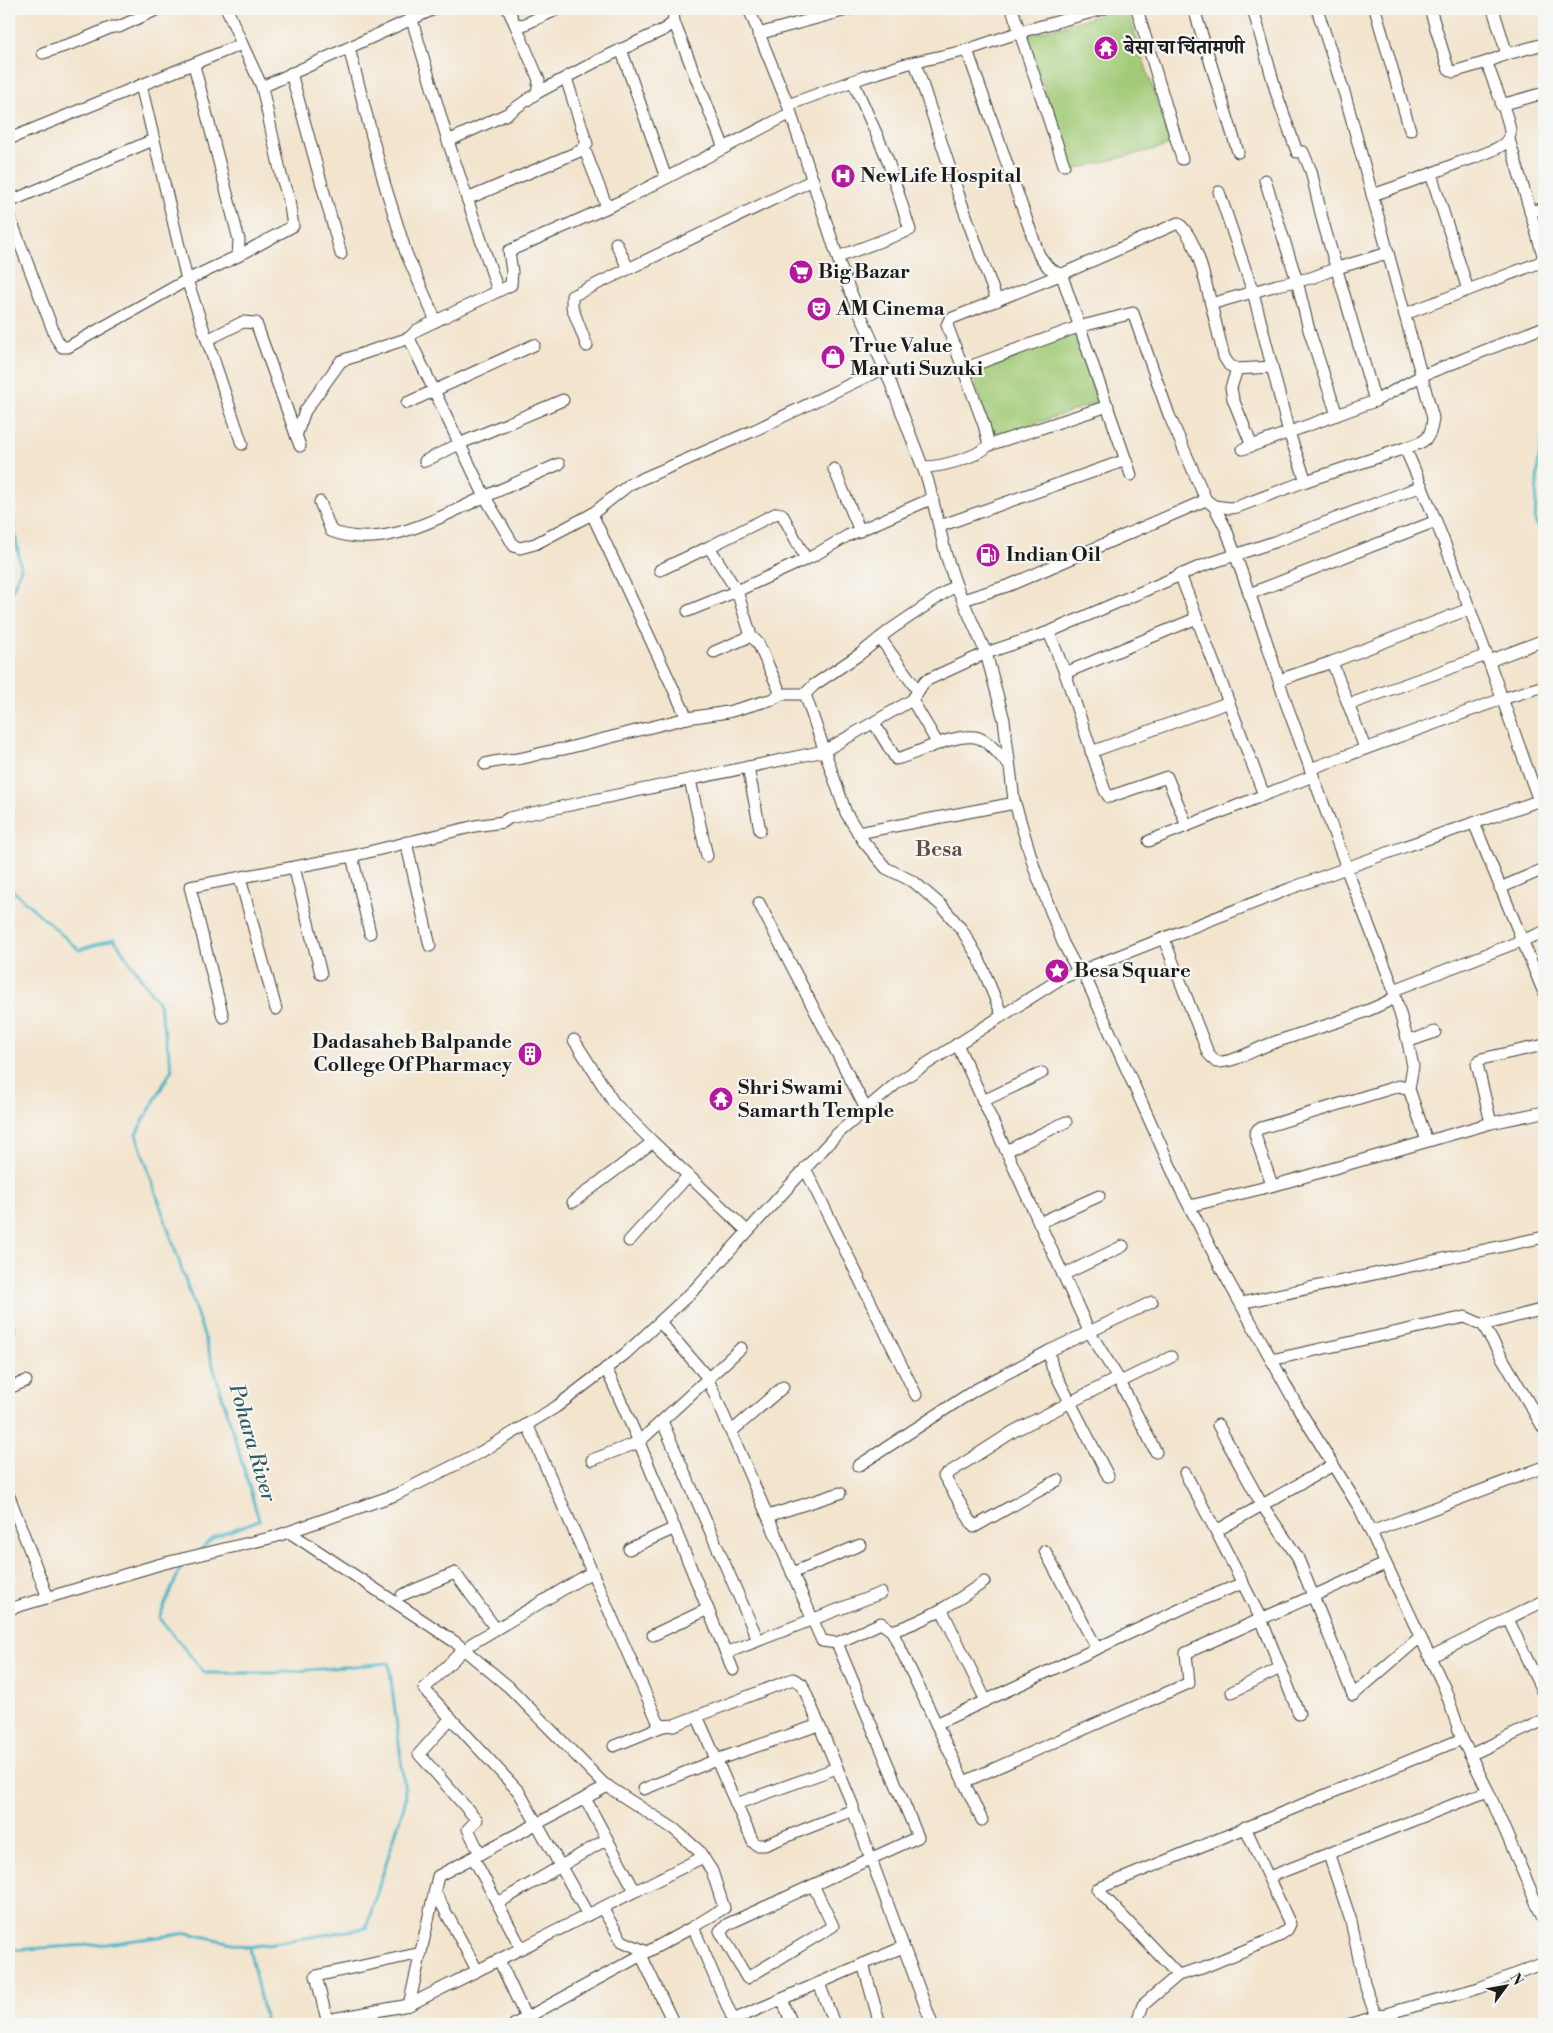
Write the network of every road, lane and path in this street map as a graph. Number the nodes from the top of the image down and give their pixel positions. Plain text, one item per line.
1 (158, 9) edge
2 (227, 9) edge
3 (434, 9) edge
4 (508, 9) edge
5 (558, 9) edge
6 (673, 9) edge
7 (749, 9) edge
8 (848, 9) edge
9 (1012, 9) edge
10 (1103, 9) edge
11 (1137, 9) edge
12 (1194, 9) edge
13 (1253, 9) edge
14 (1317, 9) edge
15 (1375, 9) edge
16 (1430, 9) edge
17 (1493, 9) edge
18 (412, 20) junction
19 (674, 22) junction
20 (515, 24) junction
21 (1020, 32) junction
22 (758, 34) junction
23 (242, 44) junction
24 (1544, 44) edge
25 (349, 48) junction
26 (621, 49) junction
27 (967, 50) junction
28 (43, 53) dead end
29 (1507, 54) junction
30 (915, 62) junction
31 (1487, 62) junction
32 (194, 65) junction
33 (291, 73) junction
34 (566, 78) junction
35 (853, 81) junction
36 (141, 85) junction
37 (262, 87) junction
38 (537, 93) junction
39 (1544, 93) edge
40 (1501, 105) junction
41 (789, 109) junction
42 (1410, 130) dead end
43 (9, 139) edge
44 (1509, 139) junction
45 (154, 140) junction
46 (448, 141) junction
47 (584, 148) junction
48 (724, 148) junction
49 (1238, 152) dead end
50 (1182, 159) dead end
51 (1064, 165) dead end
52 (1431, 174) junction
53 (666, 178) junction
54 (813, 180) junction
55 (1265, 180) dead end
56 (1219, 192) dead end
57 (1372, 195) junction
58 (467, 199) junction
59 (9, 202) edge
60 (607, 207) junction
61 (1544, 208) edge
62 (1530, 212) junction
63 (9, 215) edge
64 (616, 244) dead end
65 (1388, 253) junction
66 (341, 254) dead end
67 (238, 256) junction
68 (838, 257) junction
69 (1543, 261) edge
70 (628, 268) junction
71 (1337, 268) junction
72 (1060, 275) junction
73 (188, 280) junction
74 (1297, 281) junction
75 (1468, 290) junction
76 (498, 292) junction
77 (1253, 292) junction
78 (997, 301) junction
79 (1211, 304) junction
80 (1405, 314) junction
81 (436, 321) junction
82 (1078, 327) junction
83 (1544, 327) edge
84 (409, 338) junction
85 (208, 340) junction
86 (534, 345) dead end
87 (587, 346) dead end
88 (1272, 367) junction
89 (884, 368) junction
90 (963, 369) junction
91 (1237, 369) junction
92 (1421, 376) junction
93 (435, 391) junction
94 (563, 400) dead end
95 (1375, 400) junction
96 (407, 403) dead end
97 (1108, 406) junction
98 (1337, 415) junction
99 (1288, 433) junction
100 (242, 444) dead end
101 (459, 444) junction
102 (989, 445) junction
103 (1405, 448) junction
104 (425, 460) dead end
105 (1126, 460) junction
106 (559, 464) dead end
107 (923, 467) junction
108 (834, 469) dead end
109 (1132, 475) dead end
110 (1306, 481) junction
111 (1422, 486) junction
112 (485, 497) junction
113 (933, 498) junction
114 (320, 502) dead end
115 (1210, 503) junction
116 (592, 514) junction
117 (1436, 521) junction
118 (940, 526) junction
119 (860, 531) junction
120 (709, 547) junction
121 (1234, 554) junction
122 (806, 559) junction
123 (660, 570) dead end
124 (1180, 574) junction
125 (956, 585) junction
126 (737, 591) junction
127 (1249, 594) junction
128 (963, 600) junction
129 (1469, 609) junction
130 (688, 611) dead end
131 (1196, 618) junction
132 (1049, 632) junction
133 (751, 636) junction
134 (880, 638) junction
135 (1544, 640) edge
136 (714, 652) dead end
137 (986, 653) junction
138 (1488, 658) junction
139 (1332, 662) junction
140 (1065, 673) junction
141 (1279, 680) junction
142 (1544, 686) edge
143 (781, 694) junction
144 (804, 694) junction
145 (915, 695) junction
146 (1502, 699) junction
147 (1227, 703) junction
148 (1350, 704) junction
149 (687, 718) junction
150 (874, 723) junction
151 (938, 744) junction
152 (1365, 748) junction
153 (824, 752) junction
154 (1092, 752) junction
155 (485, 764) dead end
156 (1008, 764) junction
157 (748, 767) junction
158 (1312, 773) junction
159 (690, 780) junction
160 (1264, 796) junction
161 (1542, 800) edge
162 (1015, 803) junction
163 (1474, 823) junction
164 (1187, 826) junction
165 (760, 830) dead end
166 (858, 832) junction
167 (1150, 841) dead end
168 (406, 842) junction
169 (352, 856) junction
170 (707, 856) dead end
171 (294, 867) junction
172 (1347, 868) junction
173 (1544, 869) edge
174 (240, 878) junction
175 (1500, 888) junction
176 (759, 903) dead end
177 (1544, 932) edge
178 (370, 933) dead end
179 (1164, 939) junction
180 (1521, 939) junction
181 (430, 946) dead end
182 (1080, 970) junction
183 (321, 974) dead end
184 (1544, 993) edge
185 (1394, 994) junction
186 (276, 1009) dead end
187 (1002, 1016) junction
188 (223, 1017) dead end
189 (1435, 1032) dead end
190 (1407, 1038) junction
191 (574, 1040) dead end
192 (957, 1044) junction
193 (1544, 1045) edge
194 (1042, 1073) dead end
195 (1409, 1089) junction
196 (983, 1101) junction
197 (866, 1109) junction
198 (1544, 1112) edge
199 (1066, 1122) dead end
200 (1491, 1122) junction
201 (1427, 1141) junction
202 (653, 1142) junction
203 (1006, 1151) junction
204 (805, 1168) junction
205 (688, 1176) junction
206 (1272, 1185) junction
207 (1099, 1196) dead end
208 (573, 1202) dead end
209 (1190, 1206) junction
210 (1039, 1223) junction
211 (747, 1231) junction
212 (1544, 1237) edge
213 (629, 1241) dead end
214 (1123, 1246) dead end
215 (1063, 1275) junction
216 (1152, 1302) dead end
217 (1241, 1303) junction
218 (1544, 1309) edge
219 (660, 1322) junction
220 (1483, 1325) junction
221 (1089, 1331) junction
222 (741, 1348) dead end
223 (1048, 1351) junction
224 (1171, 1357) dead end
225 (1271, 1360) junction
226 (606, 1368) junction
227 (708, 1379) junction
228 (1119, 1380) junction
229 (26, 1381) dead end
230 (782, 1386) dead end
231 (9, 1388) edge
232 (916, 1395) dead end
233 (1069, 1403) junction
234 (662, 1421) junction
235 (527, 1424) junction
236 (1218, 1425) dead end
237 (1544, 1428) edge
238 (732, 1432) junction
239 (639, 1442) junction
240 (1156, 1452) dead end
241 (592, 1460) dead end
242 (1332, 1465) junction
243 (858, 1466) dead end
244 (1544, 1467) edge
245 (1185, 1473) dead end
246 (1108, 1476) dead end
247 (1058, 1480) dead end
248 (840, 1493) dead end
249 (9, 1496) edge
250 (1262, 1504) junction
251 (768, 1516) junction
252 (674, 1528) junction
253 (1216, 1531) junction
254 (290, 1532) junction
255 (1371, 1532) junction
256 (860, 1545) dead end
257 (628, 1549) dead end
258 (1045, 1552) dead end
259 (1385, 1564) junction
260 (592, 1572) junction
261 (792, 1573) junction
262 (984, 1582) dead end
263 (1243, 1583) junction
264 (881, 1594) dead end
265 (402, 1595) dead end
266 (1312, 1596) junction
267 (48, 1598) junction
268 (1544, 1601) edge
269 (708, 1609) junction
270 (9, 1610) edge
271 (942, 1610) junction
272 (812, 1619) junction
273 (1261, 1619) junction
274 (1508, 1619) junction
275 (496, 1630) junction
276 (892, 1631) junction
277 (653, 1635) dead end
278 (1420, 1637) junction
279 (758, 1640) junction
280 (836, 1643) junction
281 (467, 1647) junction
282 (1097, 1649) junction
283 (726, 1653) junction
284 (1430, 1658) junction
285 (1280, 1668) junction
286 (733, 1670) dead end
287 (1232, 1692) dead end
288 (1544, 1695) edge
289 (986, 1701) junction
290 (1299, 1714) dead end
291 (697, 1716) junction
292 (451, 1718) junction
293 (1544, 1720) edge
294 (936, 1724) junction
295 (819, 1725) junction
296 (663, 1726) junction
297 (1462, 1739) junction
298 (614, 1746) dead end
299 (1470, 1755) junction
300 (716, 1760) junction
301 (837, 1768) junction
302 (964, 1782) junction
303 (608, 1786) junction
304 (644, 1788) dead end
305 (1488, 1791) junction
306 (585, 1798) junction
307 (736, 1804) junction
308 (853, 1810) junction
309 (982, 1820) dead end
310 (538, 1824) junction
311 (1246, 1827) junction
312 (607, 1839) junction
313 (1329, 1854) junction
314 (477, 1856) junction
315 (703, 1857) junction
316 (871, 1859) junction
317 (561, 1866) junction
318 (1269, 1877) junction
319 (813, 1886) junction
320 (635, 1891) junction
321 (435, 1892) junction
322 (498, 1903) junction
323 (602, 1908) junction
324 (724, 1908) junction
325 (588, 1915) junction
326 (1544, 1921) edge
327 (728, 1924) junction
328 (693, 1927) junction
329 (903, 1946) junction
330 (522, 1948) junction
331 (421, 1953) junction
332 (644, 1954) junction
333 (499, 1960) junction
334 (1544, 1963) edge
335 (863, 1964) junction
336 (477, 1970) junction
337 (1178, 1975) junction
338 (819, 1983) junction
339 (782, 1999) junction
340 (409, 2005) junction
341 (527, 2021) edge
342 (1377, 2021) edge
343 (734, 2022) edge
344 (515, 2024) edge
345 (674, 2024) edge
346 (792, 2024) edge
347 (834, 2024) edge
348 (880, 2024) edge
349 (932, 2024) edge
350 (1136, 2024) edge
351 (1350, 2024) edge

1 - 28 street
2 - 23 street
3 - 18 street
4 - 20 street
5 - 20 street
6 - 19 street
7 - 22 street
8 - 22 street
9 - 21 street
10 - 21 street
11 - 50 street
12 - 49 street
13 - 71 street
14 - 57 street
15 - 42 street
16 - 31 street
17 - 29 street
18 - 25 street
18 - 46 street
19 - 26 street
19 - 48 street
20 - 38 street
21 - 27 street
21 - 51 street
22 - 41 street
23 - 32 street
23 - 37 street
24 - 29 street
25 - 33 street
25 - 81 street
26 - 34 street
26 - 53 street
27 - 30 street
27 - 72 street
29 - 31 street
30 - 35 street
30 - 78 street
31 - 40 street
32 - 36 street
32 - 67 street
33 - 37 street
33 - 66 street
34 - 38 street
34 - 47 street
35 - 41 street
35 - 68 street
36 - 43 street
36 - 45 street
37 - 67 street
38 - 46 street
39 - 40 street
40 - 44 street
41 - 48 street
41 - 54 street
44 - 52 street
44 - 62 street
45 - 59 street
45 - 73 street
46 - 58 street
47 - 58 street
47 - 60 street
48 - 53 street
52 - 57 street
52 - 75 street
53 - 60 street
54 - 68 street
54 - 70 street
55 - 74 street
56 - 77 street
57 - 65 street
58 - 76 street
60 - 76 street
61 - 62 street
62 - 69 street
63 - 73 street
64 - 70 street
65 - 71 street
65 - 80 street
67 - 73 street
68 - 89 street
69 - 75 street
70 - 87 street
71 - 74 street
71 - 95 street
72 - 78 street
72 - 79 street
72 - 82 street
73 - 85 street
74 - 77 street
74 - 98 street
75 - 80 street
76 - 81 street
77 - 79 street
77 - 88 street
78 - 90 street
79 - 91 street
80 - 92 street
81 - 84 street
82 - 90 street
82 - 97 street
82 - 115 street
83 - 92 street
84 - 85 street
84 - 93 street
85 - 100 street
86 - 93 street
88 - 91 street
88 - 99 street
89 - 107 street
89 - 116 street
90 - 102 street
91 - 99 street
92 - 95 street
92 - 103 street
93 - 96 street
93 - 101 street
94 - 101 street
95 - 98 street
97 - 102 street
97 - 105 street
98 - 99 street
99 - 110 street
101 - 104 street
101 - 112 street
102 - 107 street
103 - 110 street
103 - 111 street
105 - 109 street
105 - 118 street
106 - 112 street
107 - 113 street
108 - 119 street
110 - 115 street
111 - 117 street
111 - 121 street
112 - 114 street
112 - 116 street
113 - 118 street
113 - 119 street
115 - 121 street
115 - 128 street
116 - 149 street
117 - 127 street
117 - 129 street
118 - 125 street
119 - 122 street
120 - 122 street
120 - 123 street
120 - 126 street
121 - 124 street
121 - 127 street
122 - 126 street
124 - 131 street
124 - 132 street
125 - 128 street
125 - 134 street
126 - 130 street
126 - 133 street
127 - 141 street
128 - 137 street
129 - 138 street
129 - 139 street
131 - 140 street
131 - 147 street
132 - 137 street
132 - 140 street
133 - 136 street
133 - 143 street
134 - 144 street
134 - 145 street
135 - 138 street
137 - 145 street
137 - 156 street
138 - 146 street
138 - 148 street
139 - 141 street
139 - 148 street
140 - 154 street
141 - 158 street
142 - 146 street
143 - 144 street
143 - 149 street
144 - 153 street
145 - 150 street
145 - 151 street
146 - 152 street
146 - 161 street
147 - 154 street
147 - 160 street
148 - 152 street
149 - 155 street
150 - 151 street
150 - 153 street
151 - 156 street
152 - 158 street
153 - 157 street
153 - 166 street
154 - 164 street
156 - 162 street
157 - 159 street
157 - 165 street
158 - 160 street
158 - 172 street
159 - 168 street
159 - 170 street
160 - 164 street
161 - 163 street
162 - 166 street
162 - 182 street
163 - 172 street
163 - 175 street
164 - 167 street
166 - 187 street
168 - 169 street
168 - 181 street
169 - 171 street
169 - 178 street
171 - 174 street
171 - 183 street
172 - 179 street
172 - 185 street
173 - 175 street
174 - 186 street
174 - 188 street
175 - 180 street
176 - 197 street
177 - 180 street
179 - 182 street
179 - 185 street
180 - 184 street
180 - 185 street
182 - 187 street
182 - 209 street
185 - 190 street
187 - 192 street
189 - 190 street
190 - 195 street
191 - 202 street
192 - 196 street
192 - 197 street
193 - 200 street
194 - 196 street
195 - 201 street
195 - 206 street
196 - 203 street
197 - 204 street
198 - 200 street
199 - 203 street
200 - 201 street
201 - 206 street
202 - 205 street
202 - 208 street
203 - 210 street
204 - 211 street
204 - 232 street
205 - 211 street
205 - 213 street
206 - 209 street
207 - 210 street
209 - 217 street
210 - 215 street
211 - 219 street
212 - 217 street
214 - 215 street
215 - 221 street
216 - 221 street
217 - 225 street
218 - 220 street
219 - 226 street
219 - 227 street
220 - 225 street
220 - 237 street
221 - 223 street
221 - 228 street
222 - 227 street
223 - 233 street
223 - 243 street
224 - 228 street
225 - 242 street
226 - 235 street
226 - 239 street
227 - 234 street
227 - 238 street
228 - 233 street
228 - 240 street
229 - 231 street
230 - 238 street
233 - 246 street
233 - 247 street
234 - 239 street
234 - 279 street
235 - 254 street
235 - 260 street
236 - 250 street
238 - 251 street
239 - 241 street
239 - 252 street
242 - 250 street
242 - 255 street
244 - 255 street
245 - 253 street
248 - 251 street
249 - 267 street
250 - 253 street
250 - 266 street
251 - 261 street
252 - 257 street
252 - 269 street
253 - 263 street
254 - 267 street
254 - 281 street
255 - 259 street
256 - 261 street
258 - 282 street
259 - 266 street
259 - 278 street
260 - 275 street
260 - 296 street
261 - 272 street
262 - 271 street
263 - 273 street
263 - 282 street
264 - 272 street
265 - 275 street
266 - 273 street
266 - 278 street
267 - 270 street
268 - 274 street
269 - 277 street
269 - 283 street
271 - 276 street
271 - 289 street
272 - 279 street
272 - 280 street
273 - 285 street
273 - 302 street
274 - 284 street
274 - 288 street
275 - 281 street
276 - 280 street
276 - 294 street
278 - 284 street
279 - 283 street
280 - 316 street
281 - 292 street
281 - 303 street
282 - 289 street
283 - 286 street
284 - 297 street
285 - 287 street
285 - 290 street
289 - 294 street
291 - 295 street
291 - 296 street
291 - 300 street
292 - 310 street
292 - 314 street
293 - 299 street
294 - 302 street
295 - 300 street
295 - 301 street
296 - 298 street
297 - 299 street
297 - 311 street
299 - 305 street
300 - 304 street
300 - 307 street
301 - 307 street
301 - 308 street
302 - 309 street
303 - 306 street
303 - 315 street
305 - 313 street
305 - 326 street
306 - 310 street
306 - 312 street
307 - 308 street
308 - 316 street
310 - 314 street
310 - 317 street
311 - 318 street
311 - 337 street
312 - 317 street
312 - 320 street
313 - 318 street
313 - 342 street
314 - 321 street
314 - 322 street
315 - 320 street
315 - 324 street
316 - 319 street
316 - 329 street
317 - 322 street
317 - 325 street
318 - 337 street
319 - 327 street
319 - 327 street
320 - 323 street
321 - 331 street
321 - 336 street
322 - 330 street
323 - 325 street
323 - 332 street
324 - 327 street
324 - 328 street
325 - 330 street
328 - 332 street
328 - 343 street
329 - 335 street
329 - 349 street
330 - 333 street
331 - 340 street
331 - 340 street
332 - 341 street
332 - 345 street
333 - 336 street
333 - 341 street
334 - 342 street
335 - 338 street
335 - 348 street
336 - 340 street
337 - 350 street
338 - 339 street
338 - 347 street
339 - 343 street
339 - 346 street
341 - 344 street
342 - 351 street

